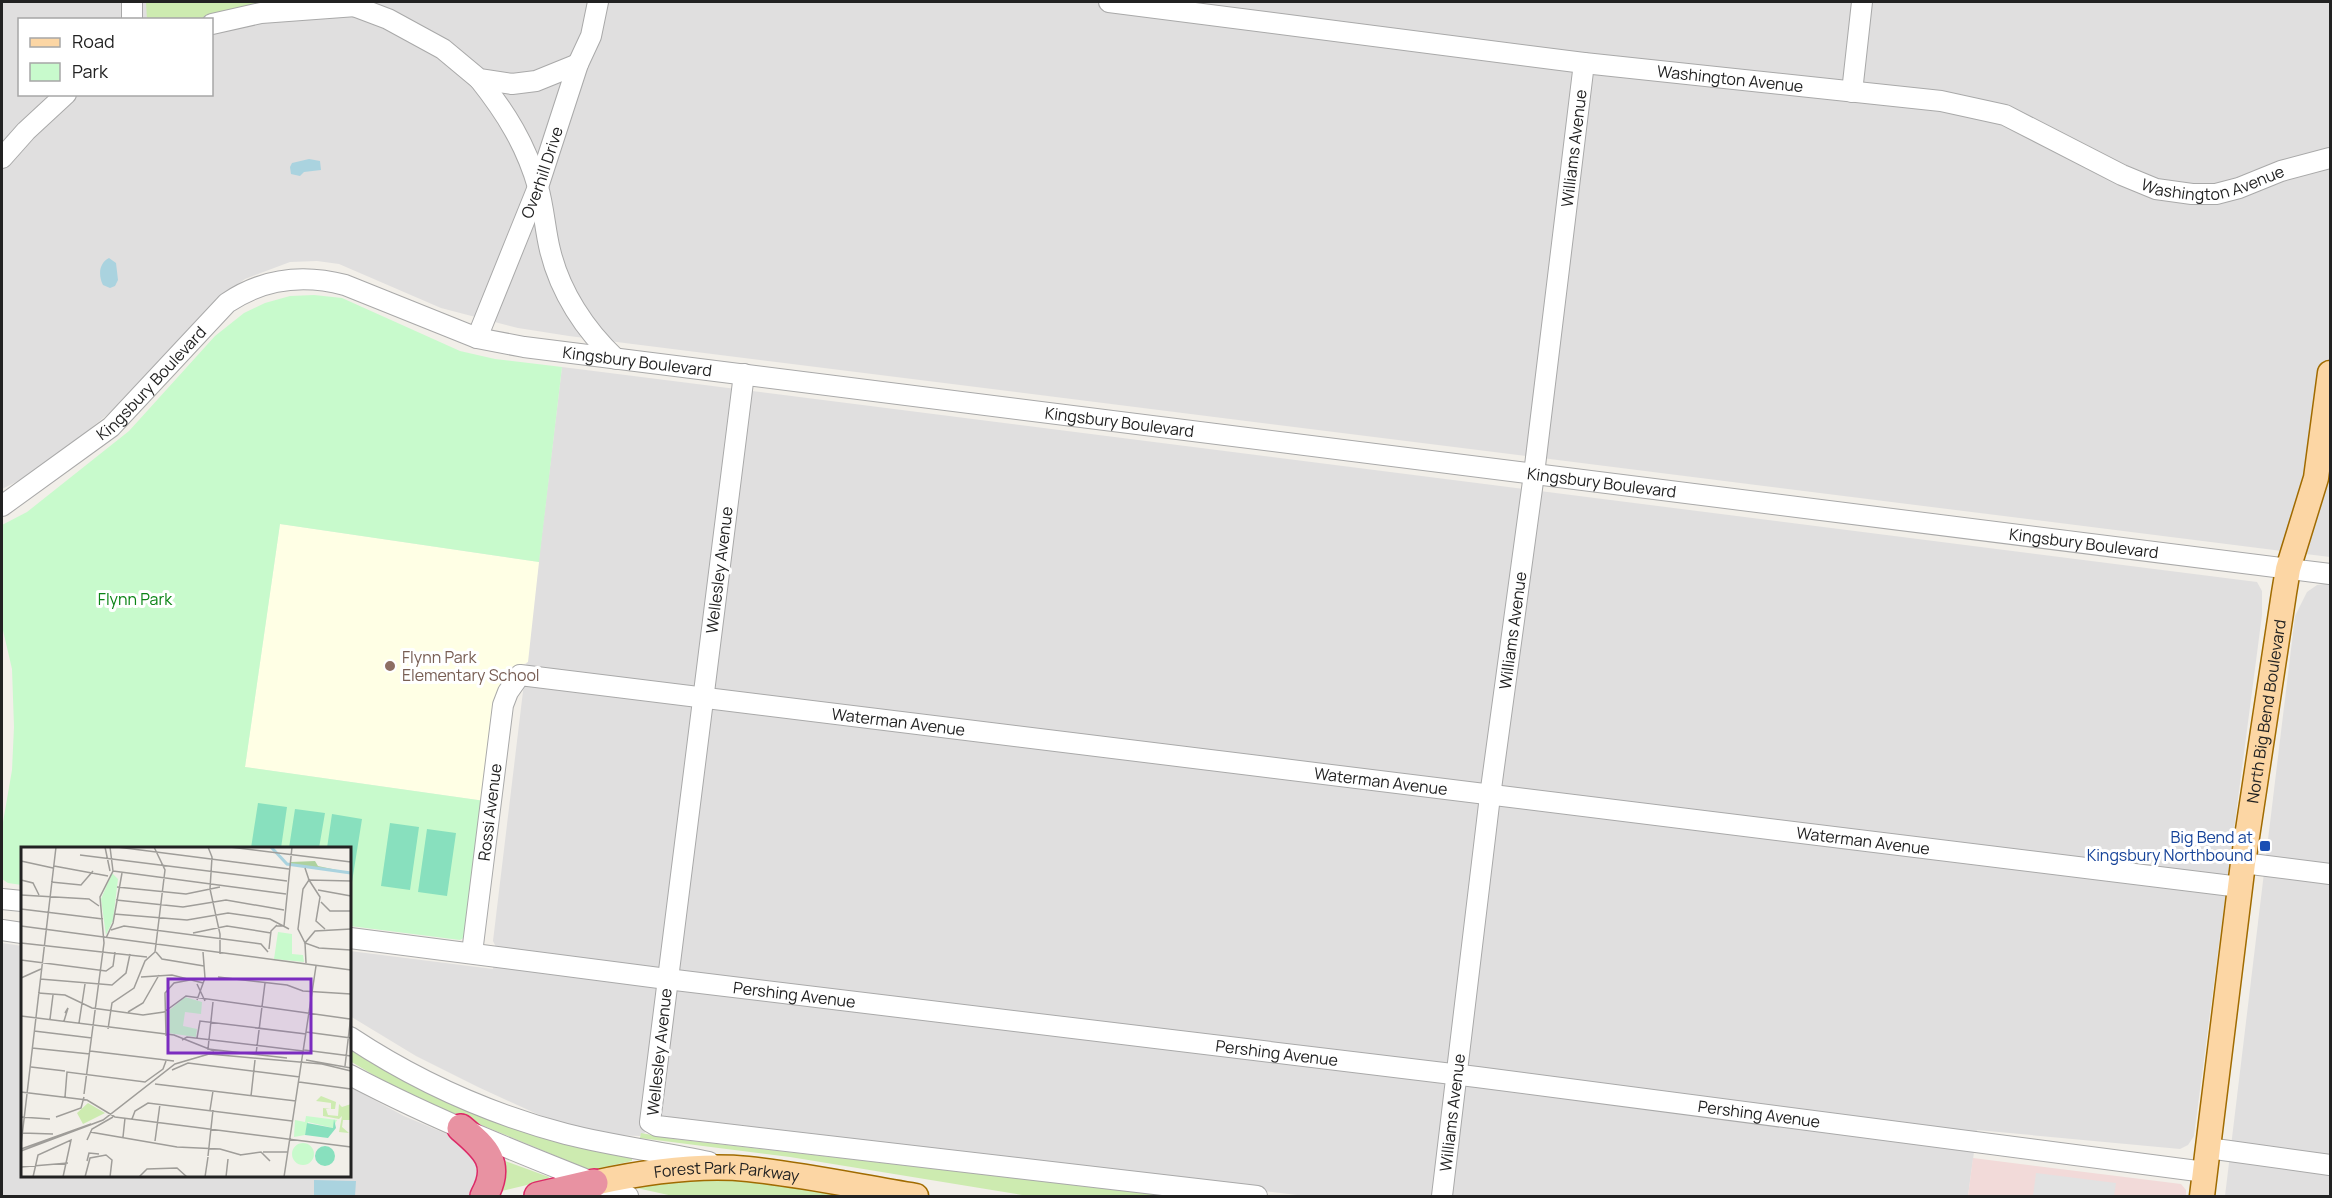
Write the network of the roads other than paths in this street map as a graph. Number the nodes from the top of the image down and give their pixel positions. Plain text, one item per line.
1 (132, 2) edge
2 (598, 2) edge
3 (1109, 2) edge
4 (1862, 2) edge
5 (350, 4) edge
6 (132, 18) edge
7 (213, 24) edge
8 (1584, 63) junction
9 (578, 64) junction
10 (479, 79) junction
11 (1852, 92) junction
12 (64, 96) edge
13 (2, 158) edge
14 (2331, 158) edge
15 (538, 188) junction
16 (477, 338) junction
17 (616, 358) junction
18 (744, 374) junction
19 (2331, 374) edge
20 (1534, 474) junction
21 (2, 506) edge
22 (2288, 569) junction
23 (2331, 574) edge
24 (520, 675) joint
25 (703, 699) junction
26 (1490, 796) junction
27 (2243, 863) junction
28 (2331, 874) edge
29 (2240, 887) junction
30 (2, 899) edge
31 (21, 902) edge
32 (2, 930) edge
33 (21, 933) edge
34 (351, 938) edge
35 (471, 953) junction
36 (667, 979) junction
37 (351, 1038) edge
38 (1456, 1074) junction
39 (351, 1076) edge
40 (462, 1128) junction
41 (2208, 1148) junction
42 (2331, 1165) edge
43 (747, 1169) junction
44 (2205, 1172) junction
45 (594, 1183) junction
46 (484, 1197) edge
47 (538, 1197) edge
48 (628, 1197) edge
49 (916, 1197) edge
50 (1257, 1197) edge
51 (1442, 1197) edge
52 (2202, 1197) edge

1 - 6 street
2 - 9 street, Overhill Drive
3 - 8 street, Washington Avenue
4 - 11 street
5 - 7 street
5 - 10 street
8 - 11 street, Washington Avenue
8 - 20 street, Williams Avenue
9 - 10 street
9 - 15 street, Overhill Drive
10 - 15 street
11 - 14 street, Washington Avenue
12 - 13 street
15 - 16 street, Overhill Drive
15 - 17 street
16 - 17 street, Kingsbury Boulevard
16 - 21 street, Kingsbury Boulevard
17 - 18 street, Kingsbury Boulevard
18 - 20 street, Kingsbury Boulevard
18 - 25 street, Wellesley Avenue
19 - 22 main road, North Big Bend Boulevard
20 - 22 street, Kingsbury Boulevard
20 - 26 street, Williams Avenue
22 - 23 street, Kingsbury Boulevard
22 - 27 main road, North Big Bend Boulevard
24 - 25 street, Waterman Avenue
24 - 35 street, Rossi Avenue
25 - 26 street, Waterman Avenue
25 - 36 street, Wellesley Avenue
26 - 29 street, Waterman Avenue
26 - 38 street, Williams Avenue
27 - 28 street
27 - 29 main road, North Big Bend Boulevard
29 - 41 main road, North Big Bend Boulevard
30 - 31 street
32 - 33 street
34 - 35 street, Pershing Avenue
35 - 36 street, Pershing Avenue
36 - 38 street, Pershing Avenue
36 - 50 street, Wellesley Avenue
37 - 43 street
38 - 44 street, Pershing Avenue
38 - 51 street, Williams Avenue
39 - 40 street
40 - 45 street
40 - 46 highway
41 - 42 street
41 - 44 main road, North Big Bend Boulevard
43 - 45 main road, Forest Park Parkway
43 - 49 main road, Forest Park Parkway
44 - 52 main road, North Big Bend Boulevard
45 - 47 highway, Forest Park Parkway
45 - 48 street

